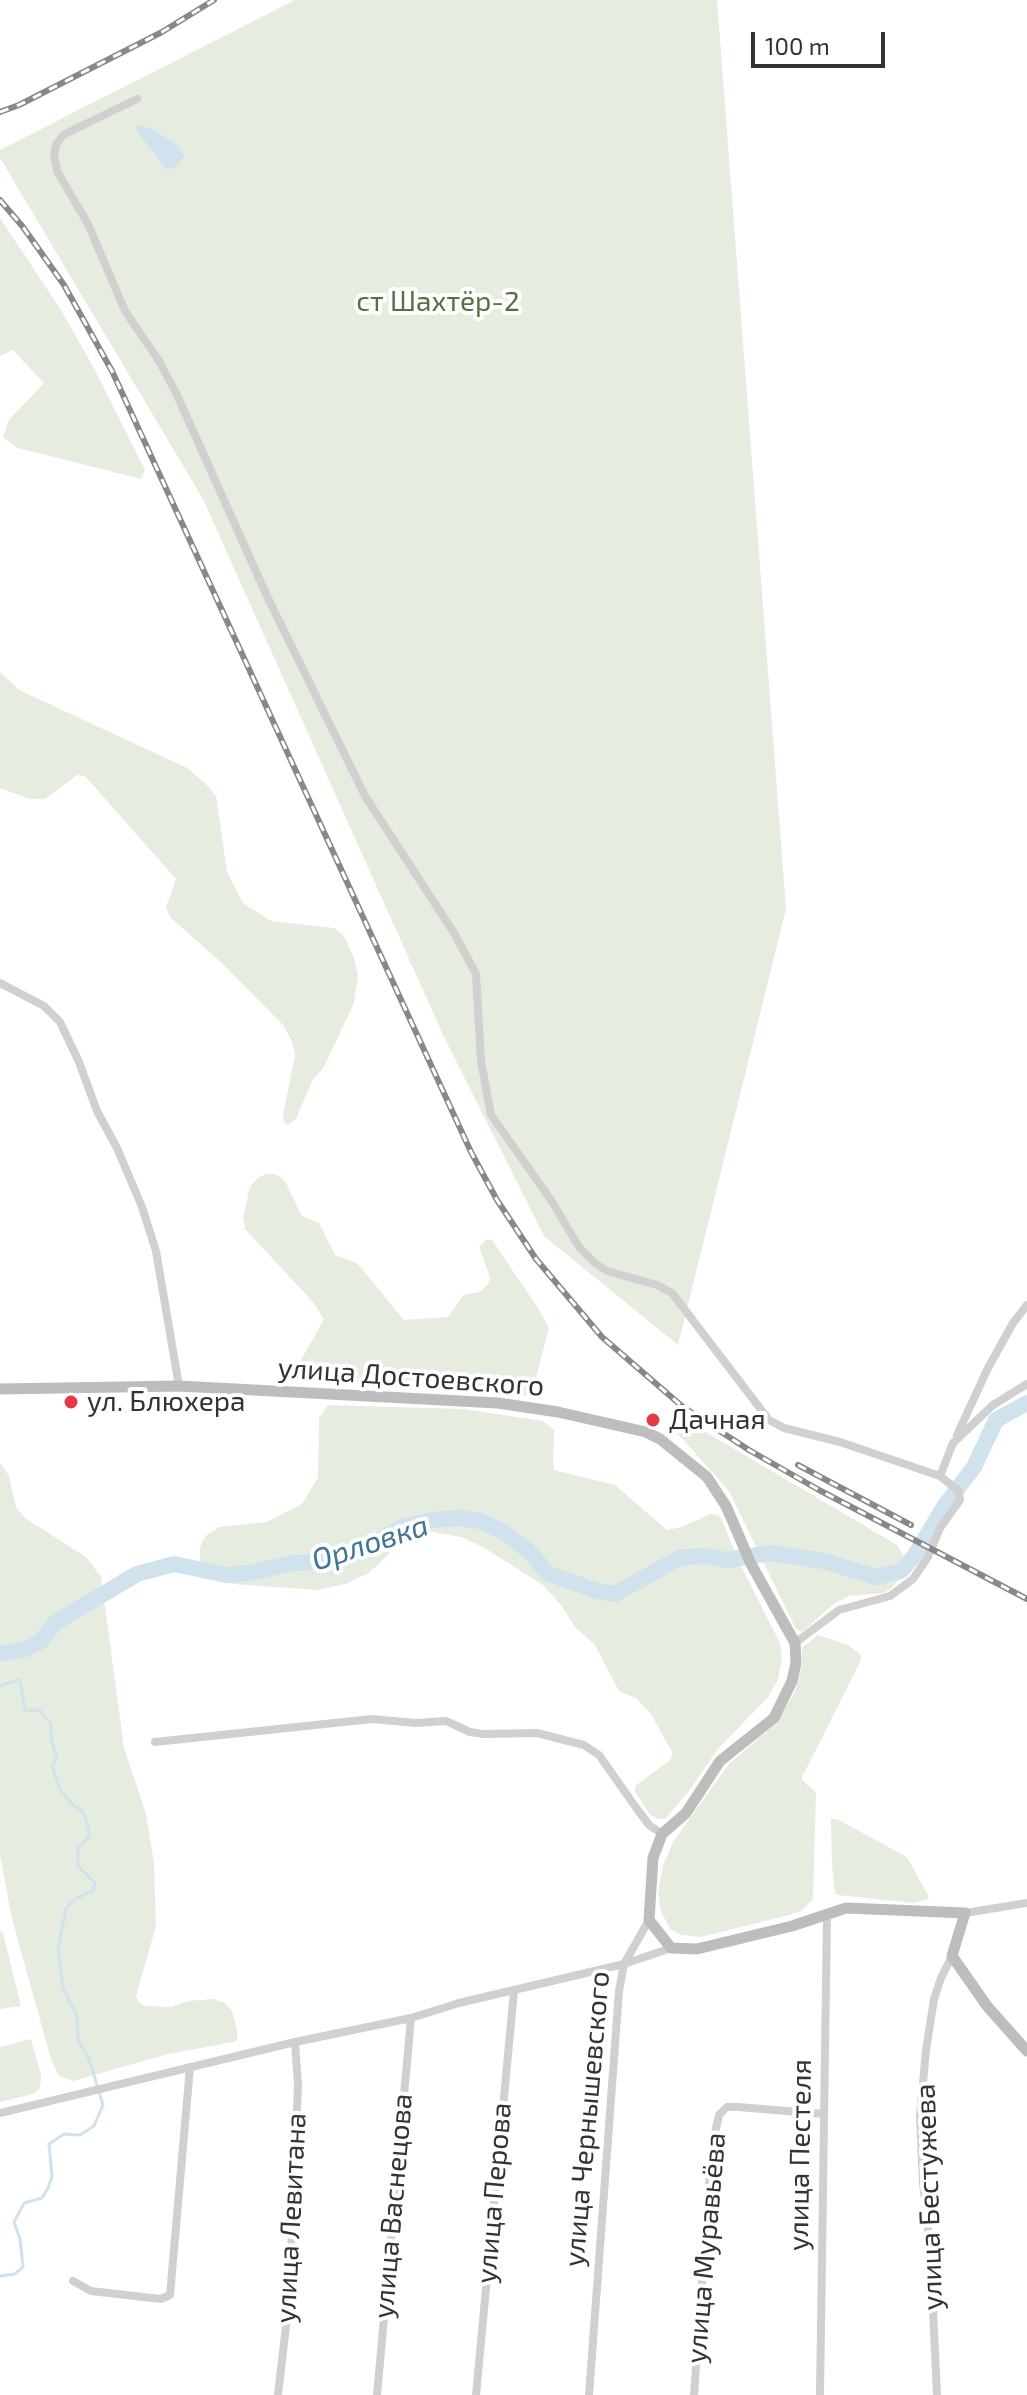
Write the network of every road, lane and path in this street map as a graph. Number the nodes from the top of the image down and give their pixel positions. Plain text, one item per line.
1 (137, 99) dead end
2 (0, 983) edge
3 (1027, 1305) edge
4 (1027, 1384) edge
5 (179, 1386) junction
6 (0, 1389) edge
7 (953, 1443) junction
8 (940, 1476) junction
9 (795, 1643) junction
10 (155, 1742) dead end
11 (662, 1834) junction
12 (1027, 1903) edge
13 (965, 1913) junction
14 (827, 1915) junction
15 (649, 1920) junction
16 (671, 1948) junction
17 (952, 1956) junction
18 (624, 1964) junction
19 (514, 1991) junction
20 (411, 2018) junction
21 (295, 2042) junction
22 (1027, 2051) edge
23 (190, 2067) junction
24 (0, 2113) edge
25 (824, 2114) junction
26 (73, 2281) dead end
27 (278, 2395) edge
28 (377, 2395) edge
29 (476, 2395) edge
30 (589, 2395) edge
31 (694, 2395) edge
32 (820, 2395) edge
33 (937, 2395) edge

1 - 8 street
2 - 5 street
3 - 7 street
4 - 7 street
5 - 6 main road, улица Достоевского
5 - 9 main road, улица Достоевского
7 - 8 street
8 - 9 street
9 - 11 main road
10 - 11 street
11 - 15 main road, улица Чернышевского
12 - 13 street
13 - 14 main road
13 - 17 main road
14 - 16 main road
14 - 25 street, улица Пестеля
15 - 16 main road
15 - 18 street, улица Чернышевского
16 - 18 street
17 - 22 main road
17 - 33 street, улица Бестужева
18 - 19 street
18 - 30 street, улица Чернышевского
19 - 20 street
19 - 29 street, улица Перова
20 - 21 street
20 - 28 street, улица Васнецова
21 - 23 street
21 - 27 street, улица Левитана
23 - 24 street
23 - 26 street
25 - 31 street, улица Муравьёва
25 - 32 street, улица Пестеля

